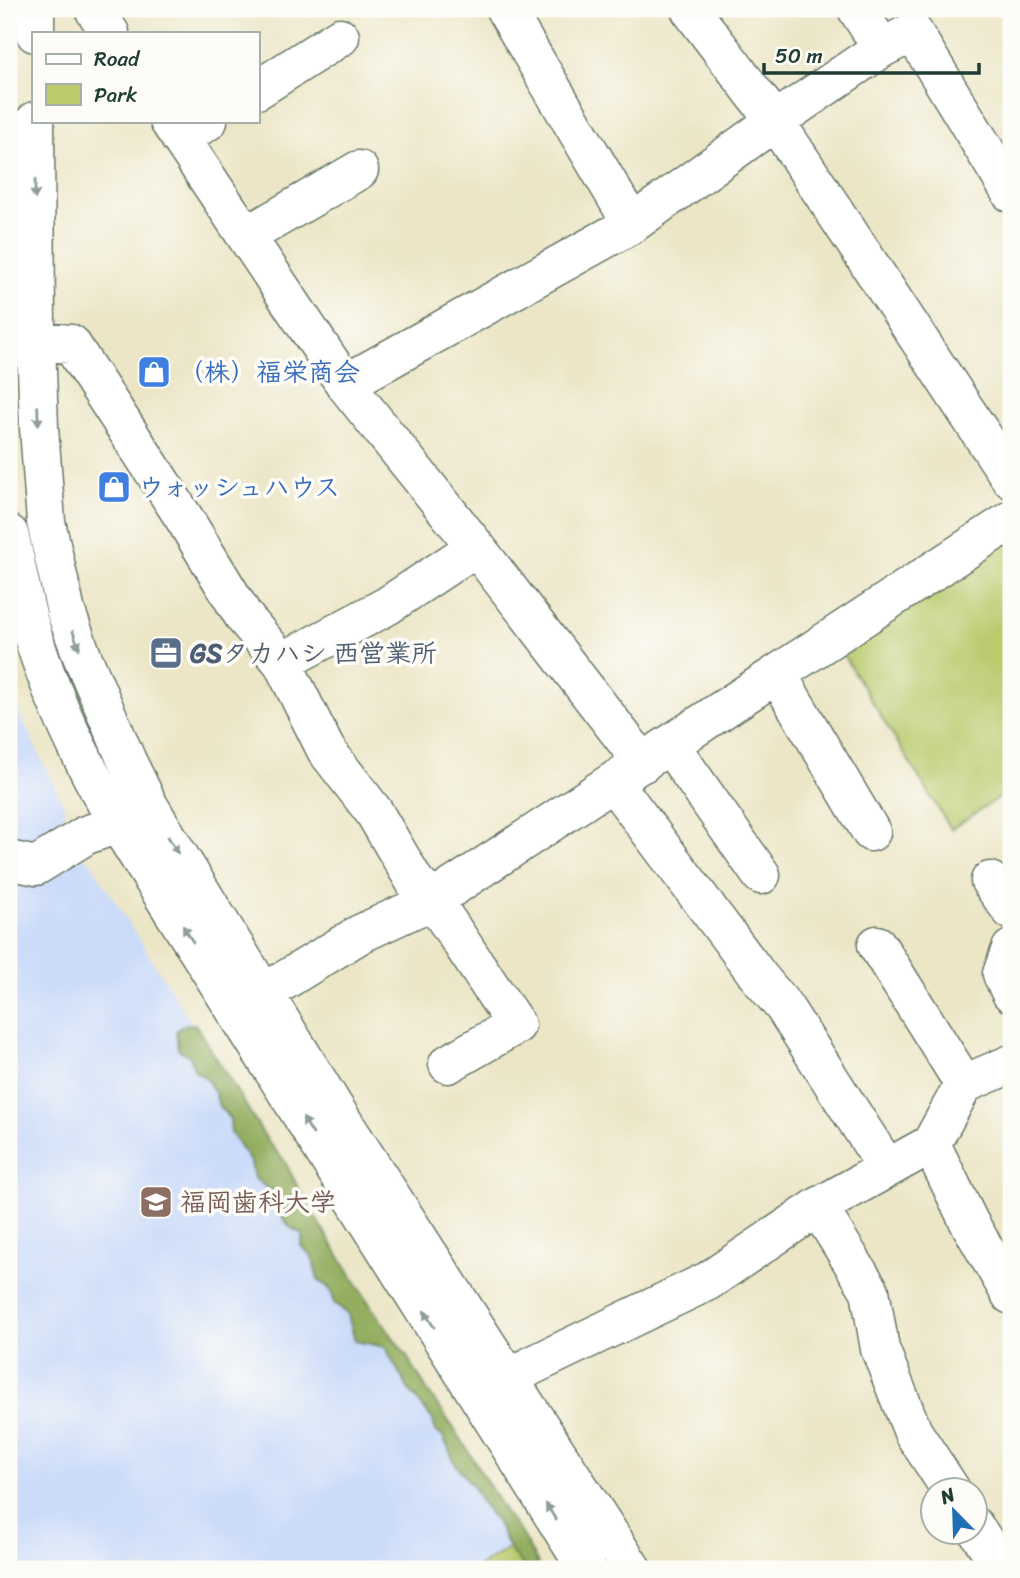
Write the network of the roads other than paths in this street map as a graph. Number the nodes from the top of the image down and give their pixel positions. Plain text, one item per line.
1 (36, 9) edge
2 (94, 9) edge
3 (505, 9) edge
4 (691, 9) edge
5 (857, 9) edge
6 (35, 32) edge
7 (109, 32) edge
8 (340, 37) dead end
9 (882, 47) junction
10 (259, 89) edge
11 (775, 121) junction
12 (35, 122) edge
13 (186, 127) edge
14 (359, 170) dead end
15 (1011, 193) edge
16 (632, 224) junction
17 (246, 236) junction
18 (36, 341) junction
19 (345, 384) junction
20 (1011, 479) edge
21 (1011, 520) edge
22 (9, 534) edge
23 (476, 547) junction
24 (282, 662) junction
25 (777, 674) junction
26 (642, 763) junction
27 (133, 815) junction
28 (872, 832) dead end
29 (9, 860) edge
30 (761, 875) dead end
31 (433, 900) junction
32 (877, 945) dead end
33 (1011, 949) edge
34 (264, 993) junction
35 (1011, 993) edge
36 (448, 1064) dead end
37 (1011, 1064) edge
38 (964, 1084) junction
39 (931, 1144) junction
40 (887, 1168) junction
41 (818, 1207) junction
42 (1011, 1295) edge
43 (509, 1380) junction
44 (942, 1476) edge
45 (988, 1546) edge
46 (587, 1569) edge
47 (632, 1569) edge
48 (1003, 1569) edge

1 - 6 street
2 - 7 street
3 - 16 street
4 - 11 street
5 - 9 street
8 - 10 street
9 - 11 street
9 - 15 street
11 - 16 street
11 - 20 street
12 -> 18 street
13 - 17 street
14 - 17 street
16 - 19 street
17 - 19 street
18 - 24 street
18 -> 27 street
19 - 23 street
21 - 25 street
22 - 27 street
23 - 24 street
23 - 26 street
24 - 31 street
25 - 26 street
25 - 28 street
26 - 30 street
26 - 31 street
26 - 40 street
27 - 29 street
27 -> 34 street
46 -> 27 street
31 - 34 street
31 - 36 street
32 - 38 street
33 - 35 street
34 - 43 street
37 - 38 street
38 - 39 street
39 - 40 street
39 - 42 street
40 - 41 street
41 - 43 street
41 - 44 street
43 - 47 street
45 - 48 street

